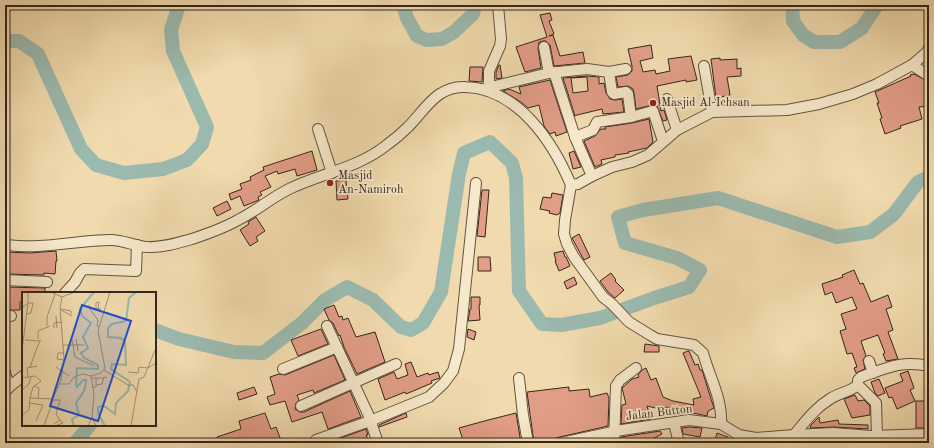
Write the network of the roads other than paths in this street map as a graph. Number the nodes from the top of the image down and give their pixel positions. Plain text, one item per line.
1 (498, 5) edge
2 (544, 47) dead end
3 (929, 48) edge
4 (912, 64) junction
5 (704, 66) dead end
6 (626, 69) dead end
7 (552, 72) junction
8 (609, 72) junction
9 (929, 76) edge
10 (485, 89) junction
11 (666, 98) dead end
12 (712, 112) junction
13 (631, 117) junction
14 (318, 129) dead end
15 (677, 130) junction
16 (575, 137) junction
17 (663, 141) junction
18 (332, 173) junction
19 (592, 176) junction
20 (476, 183) dead end
21 (572, 185) junction
22 (5, 245) edge
23 (137, 245) junction
24 (5, 280) edge
25 (47, 282) dead end
26 (66, 292) edge
27 (327, 326) dead end
28 (337, 346) junction
29 (869, 361) dead end
30 (396, 364) dead end
31 (929, 366) edge
32 (636, 368) dead end
33 (283, 369) dead end
34 (5, 372) edge
35 (873, 373) junction
36 (22, 377) edge
37 (519, 378) dead end
38 (354, 383) junction
39 (858, 385) junction
40 (7, 389) edge
41 (301, 406) dead end
42 (370, 422) junction
43 (674, 423) junction
44 (721, 424) junction
45 (614, 432) junction
46 (929, 434) edge
47 (794, 435) junction
48 (873, 438) edge
49 (316, 440) dead end
50 (378, 443) edge
51 (528, 443) edge
52 (561, 443) edge
53 (614, 443) edge
54 (679, 443) edge

1 - 10 street
2 - 7 street
3 - 4 street
4 - 9 street
4 - 12 street
5 - 12 street
6 - 8 street
7 - 8 street
7 - 10 street
7 - 16 street
8 - 13 street
10 - 18 street
10 - 21 street
11 - 15 street
12 - 15 street
13 - 16 street
13 - 17 street
14 - 18 street
15 - 17 street
16 - 19 street
17 - 19 street
18 - 23 street
19 - 21 street
20 - 42 street
21 - 44 street
22 - 23 street
23 - 26 street
24 - 25 street
27 - 28 street
28 - 33 street
28 - 38 street
29 - 35 street
30 - 38 street
31 - 35 street
32 - 45 street
34 - 40 street
35 - 39 street
36 - 40 street
37 - 51 street
38 - 41 street
38 - 42 street
39 - 47 street
39 - 48 street
42 - 49 street
42 - 50 street
43 - 44 street, Jalan Button
43 - 45 street, Jalan Button
43 - 54 street
44 - 47 street, Jalan Button
45 - 52 street, Jalan Button
45 - 53 street
46 - 48 street, Jalan Button
47 - 48 street, Jalan Button

